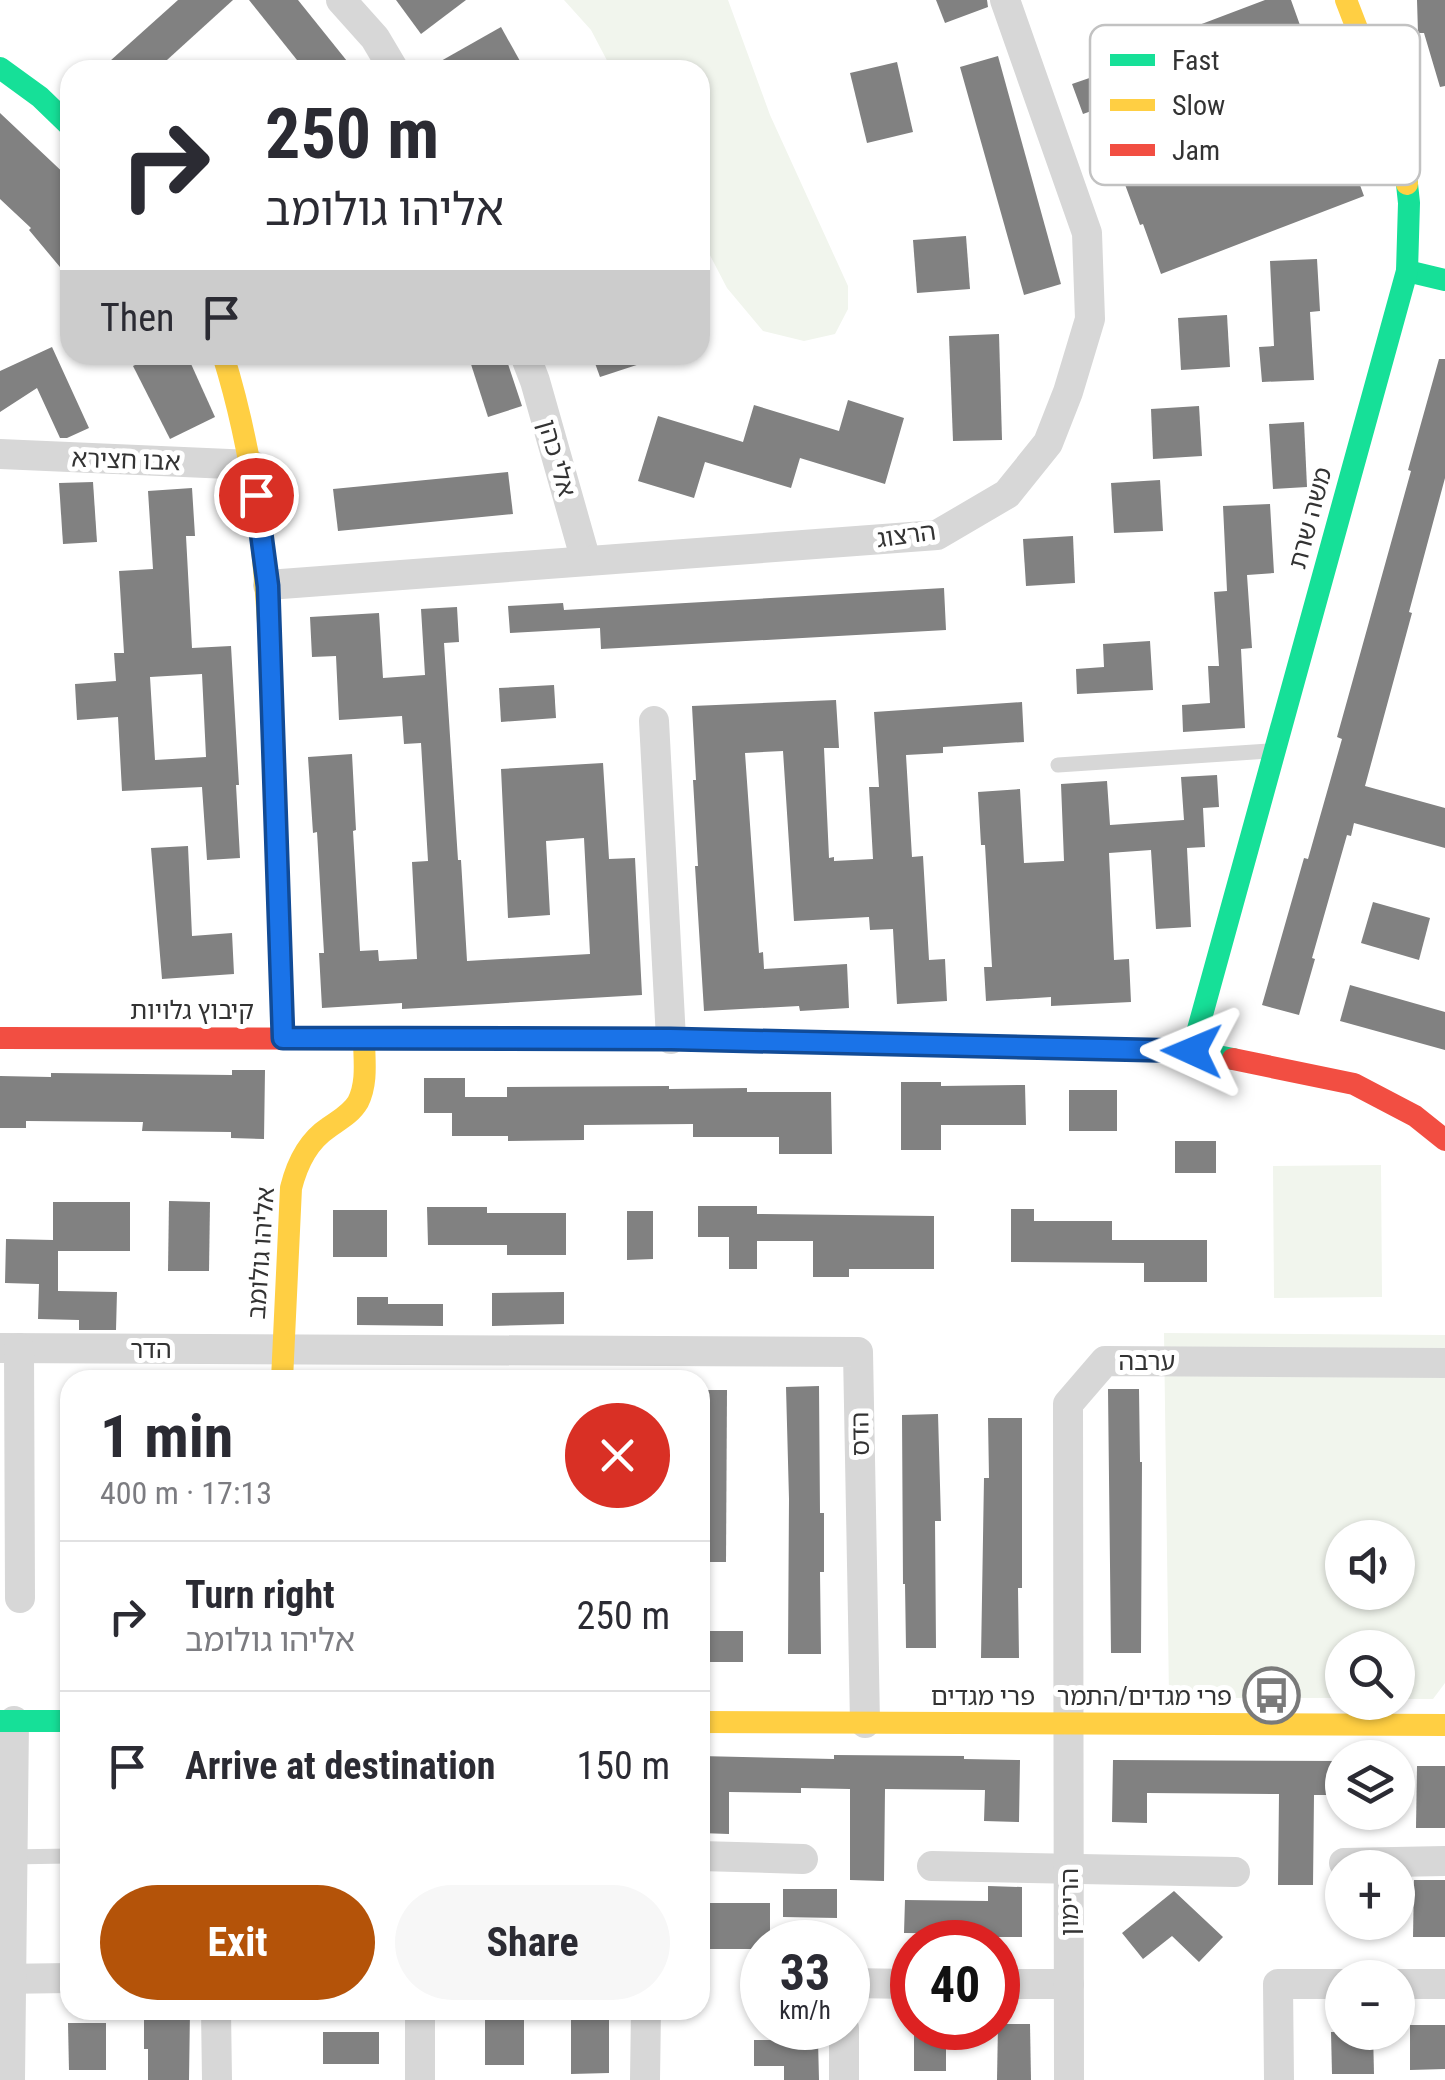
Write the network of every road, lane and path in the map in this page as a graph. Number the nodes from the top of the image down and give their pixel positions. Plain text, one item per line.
1 (341, 0) edge
2 (1005, 0) edge
3 (1346, 0) edge
4 (1356, 25) edge
5 (388, 60) edge
6 (0, 68) edge
7 (60, 116) edge
8 (1407, 185) edge
9 (1407, 271) junction
10 (1445, 280) edge
11 (227, 365) edge
12 (529, 365) edge
13 (0, 454) edge
14 (252, 465) junction
15 (586, 561) junction
16 (268, 586) junction
17 (654, 721) dead end
18 (1274, 750) junction
19 (1058, 765) dead end
20 (0, 1038) edge
21 (283, 1038) junction
22 (364, 1038) junction
23 (671, 1039) junction
24 (1192, 1051) junction
25 (1445, 1140) edge
26 (10, 1348) edge
27 (1445, 1363) edge
28 (282, 1365) edge
29 (650, 1366) edge
30 (20, 1598) dead end
31 (7, 1721) edge
32 (60, 1721) edge
33 (710, 1722) edge
34 (866, 1723) junction
35 (1068, 1724) junction
36 (1445, 1724) edge
37 (60, 1856) edge
38 (710, 1856) edge
39 (6, 1857) edge
40 (803, 1859) dead end
41 (1445, 1861) edge
42 (1415, 1862) edge
43 (932, 1866) dead end
44 (1068, 1869) junction
45 (1236, 1872) dead end
46 (60, 1978) edge
47 (6, 1979) edge
48 (1020, 1984) edge
49 (1068, 1984) junction
50 (1325, 1984) edge
51 (1415, 1984) edge
52 (1445, 1984) edge
53 (216, 2020) edge
54 (420, 2020) edge
55 (646, 2020) edge
56 (844, 2050) edge
57 (10, 2080) edge
58 (217, 2080) edge
59 (420, 2080) edge
60 (645, 2080) edge
61 (844, 2080) edge
62 (1068, 2080) edge
63 (1278, 2080) edge

1 - 5 street
2 - 15 street, הרצוג
3 - 4 street, משה שרת
6 - 7 street
8 - 9 street, משה שרת
9 - 10 street
9 - 18 street, משה שרת
11 - 14 street
12 - 15 street, אלי כהן
13 - 14 street, אבו חצירא
14 - 16 street
15 - 16 street, הרצוג
16 - 21 street
17 - 23 street
18 - 19 lane
18 - 24 street, משה שרת
20 - 21 street, קיבוץ גלויות
21 - 22 street, קיבוץ גלויות
22 - 23 street, קיבוץ גלויות
22 - 28 street, אליהו גולומב
23 - 24 street, קיבוץ גלויות
24 - 25 street, קיבוץ גלויות
26 - 28 street, הדר
26 - 30 street, הדר
27 - 35 street, ערבה
28 - 29 street, הדס
29 - 34 street, הדס
31 - 32 street
31 - 39 street
33 - 34 street, פרי מגדים
34 - 35 street, פרי מגדים
35 - 36 street, פרי מגדים
35 - 44 street, הרימון
37 - 39 lane
38 - 40 street
39 - 47 street
41 - 42 street
43 - 44 street
44 - 45 street
44 - 49 street, הרימון
46 - 47 street
47 - 57 street
48 - 49 street
49 - 62 street, הרימון
50 - 63 street
51 - 52 street
53 - 58 street
54 - 59 street
55 - 60 street
56 - 61 street

